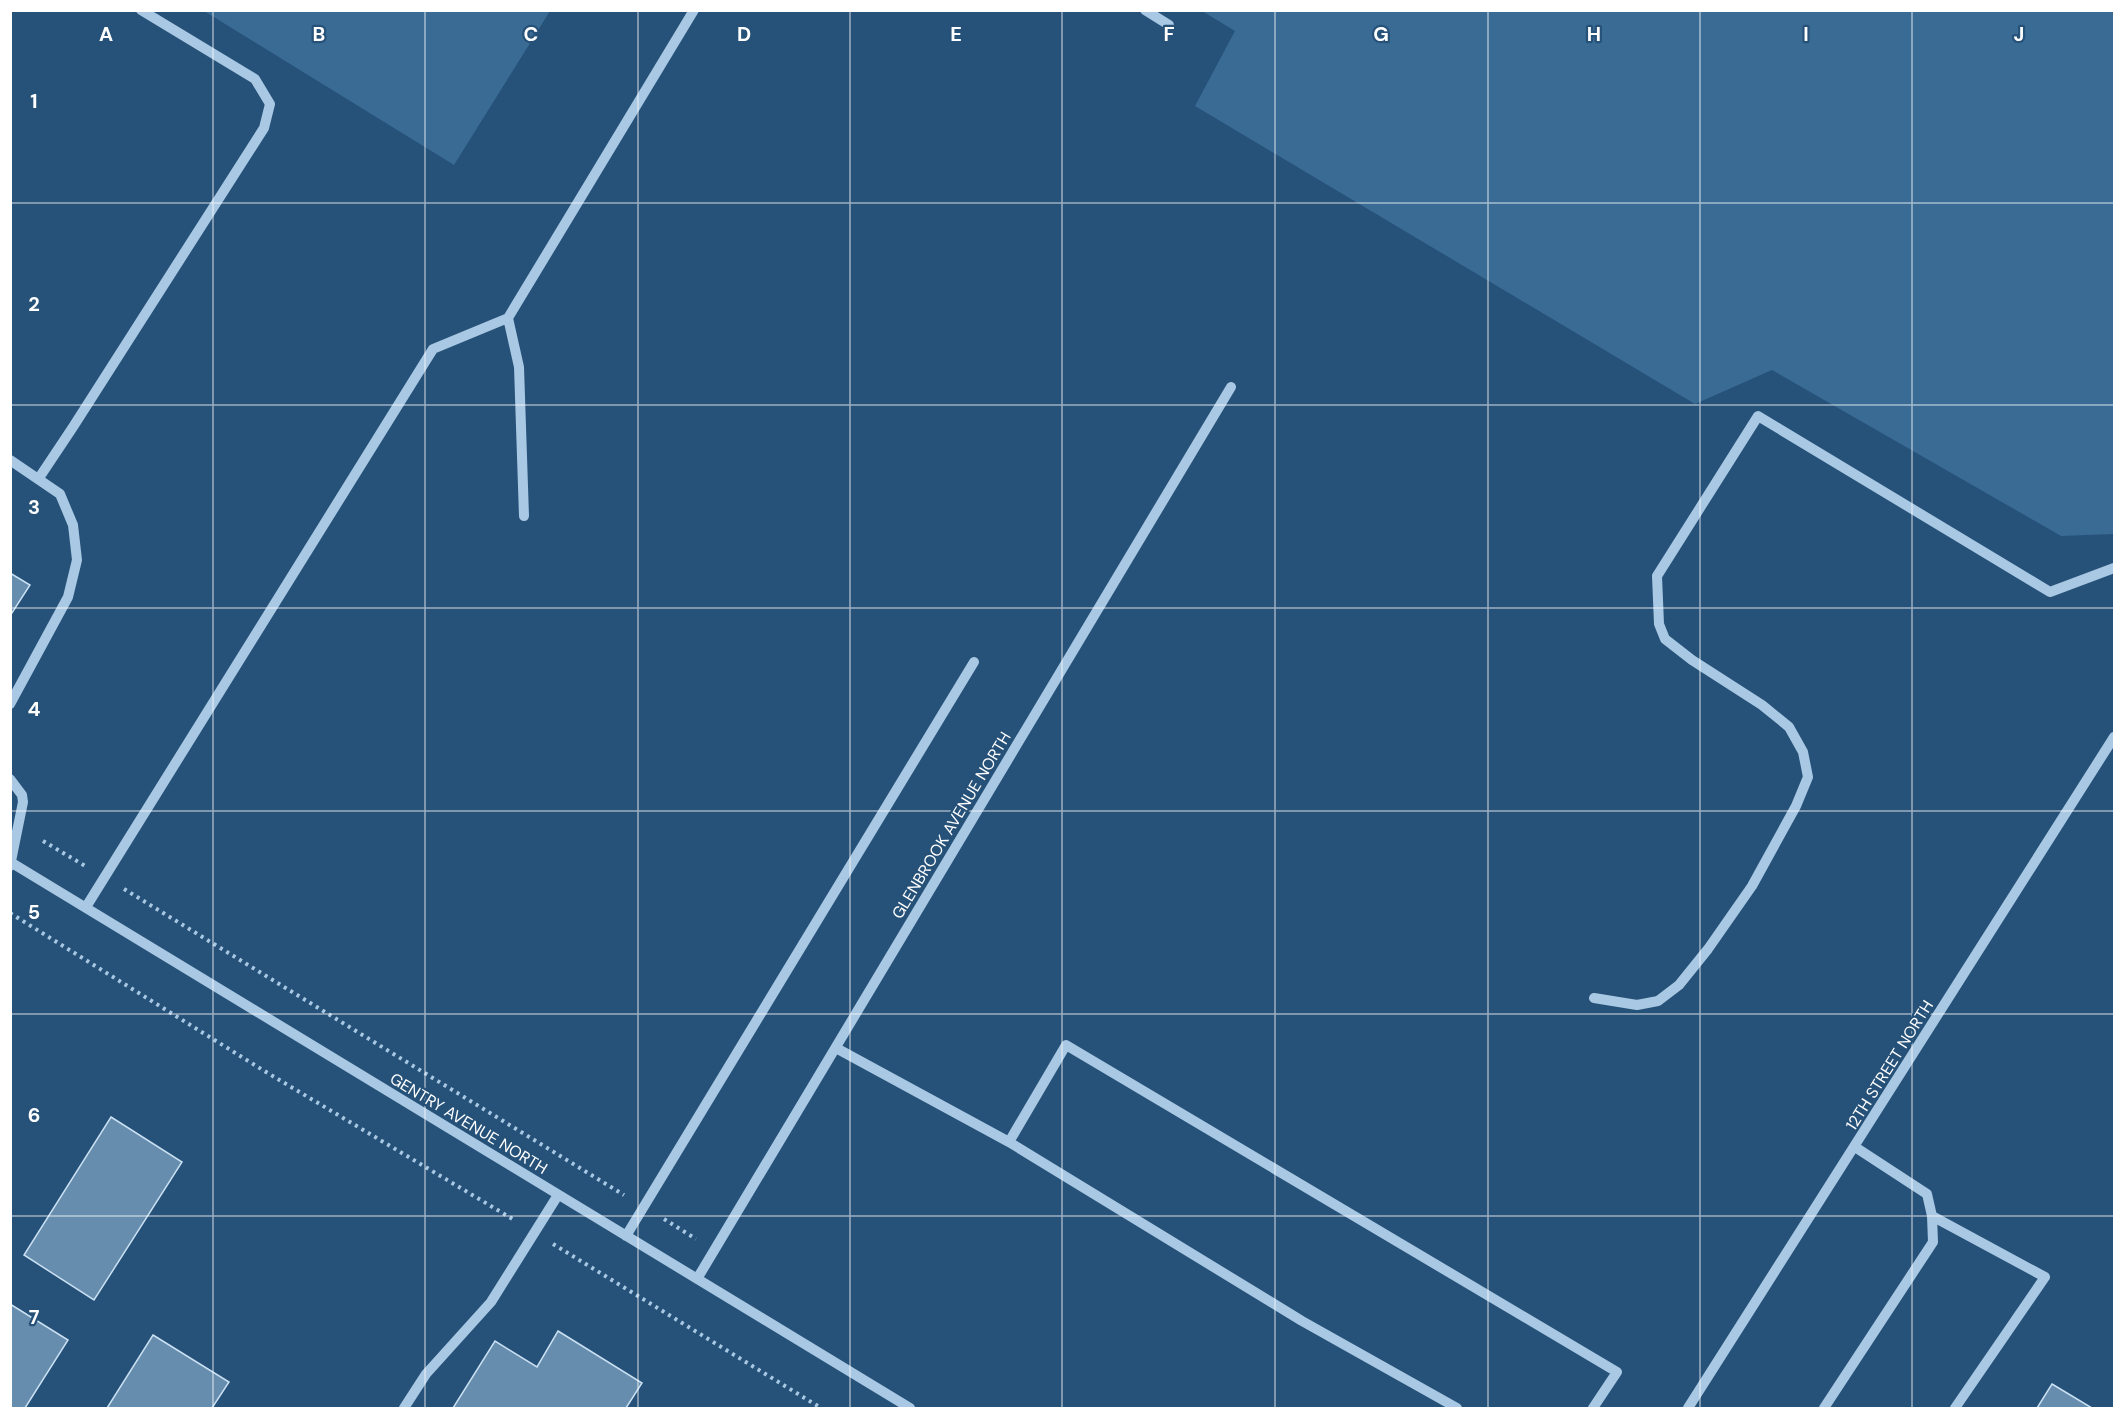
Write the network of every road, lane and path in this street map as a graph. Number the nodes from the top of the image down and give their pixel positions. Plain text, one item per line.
1 (141, 10) edge
2 (694, 10) edge
3 (1145, 10) edge
4 (1169, 25) dead end
5 (508, 318) junction
6 (1231, 387) dead end
7 (10, 460) edge
8 (39, 478) junction
9 (524, 516) dead end
10 (2115, 568) edge
11 (974, 662) dead end
12 (10, 704) edge
13 (2115, 738) edge
14 (10, 779) edge
15 (43, 841) dead end
16 (11, 864) edge
17 (105, 877) junction
18 (86, 907) junction
19 (10, 913) edge
20 (1594, 998) dead end
21 (836, 1048) junction
22 (1009, 1142) junction
23 (1855, 1146) junction
24 (558, 1195) junction
25 (644, 1208) junction
26 (1932, 1216) junction
27 (534, 1233) junction
28 (626, 1236) junction
29 (714, 1250) junction
30 (697, 1279) junction
31 (405, 1408) edge
32 (821, 1408) edge
33 (910, 1408) edge
34 (1457, 1408) edge
35 (1593, 1408) edge
36 (1688, 1408) edge
37 (1824, 1408) edge
38 (1955, 1408) edge

1 - 8 street
2 - 5 street
3 - 4 street
5 - 9 street
5 - 17 street
6 - 21 street, GLENBROOK AVENUE NORTH
7 - 8 street
8 - 12 street
10 - 20 street
11 - 25 street
13 - 23 street, 12TH STREET NORTH
14 - 16 street
15 - 17 path
16 - 18 street, GENTRY AVENUE NORTH
17 - 18 street
17 - 25 path
18 - 24 street, GENTRY AVENUE NORTH
19 - 27 path
21 - 22 street
21 - 29 street, GLENBROOK AVENUE NORTH
22 - 34 street
22 - 35 street
23 - 26 street
23 - 36 street, 12TH STREET NORTH
24 - 27 street
24 - 28 street, GENTRY AVENUE NORTH
25 - 28 street
25 - 29 path
26 - 37 street
26 - 38 street
27 - 31 street
27 - 32 path
28 - 30 street, GENTRY AVENUE NORTH
29 - 30 street, GLENBROOK AVENUE NORTH
30 - 33 street, GENTRY AVENUE NORTH

